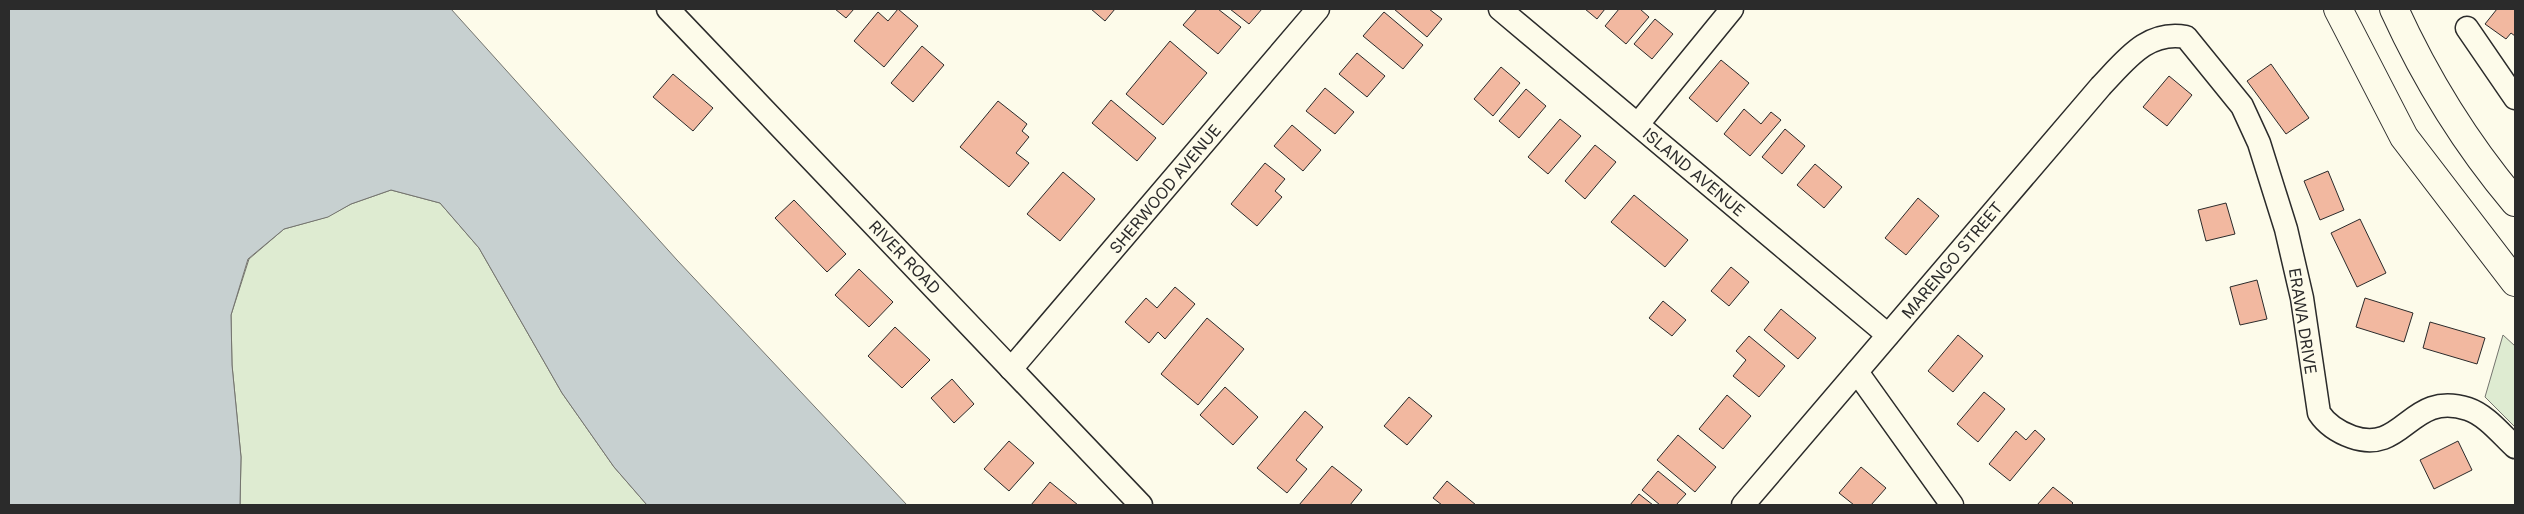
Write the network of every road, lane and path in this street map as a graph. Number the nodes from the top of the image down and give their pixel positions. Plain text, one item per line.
1 (668, 9) edge
2 (1318, 9) edge
3 (1500, 9) edge
4 (1732, 9) edge
5 (2338, 9) edge
6 (2394, 9) edge
7 (2467, 28) dead end
8 (2175, 35) joint
9 (2515, 98) edge
10 (1638, 124) junction
11 (2515, 202) edge
12 (2515, 282) edge
13 (1888, 335) junction
14 (1012, 369) junction
15 (1857, 372) junction
16 (2515, 448) edge
17 (1141, 505) edge
18 (1743, 505) edge
19 (1952, 505) edge

1 - 14 street, RIVER ROAD
2 - 14 street, SHERWOOD AVENUE
3 - 10 street, ISLAND AVENUE
4 - 10 street
5 - 12 highway
6 - 11 highway
7 - 9 street
8 - 13 street, MARENGO STREET
8 - 16 street, ERAWA DRIVE
10 - 13 street, ISLAND AVENUE
13 - 15 street, MARENGO STREET
14 - 17 street, RIVER ROAD
15 - 18 street, MARENGO STREET
15 - 19 street

